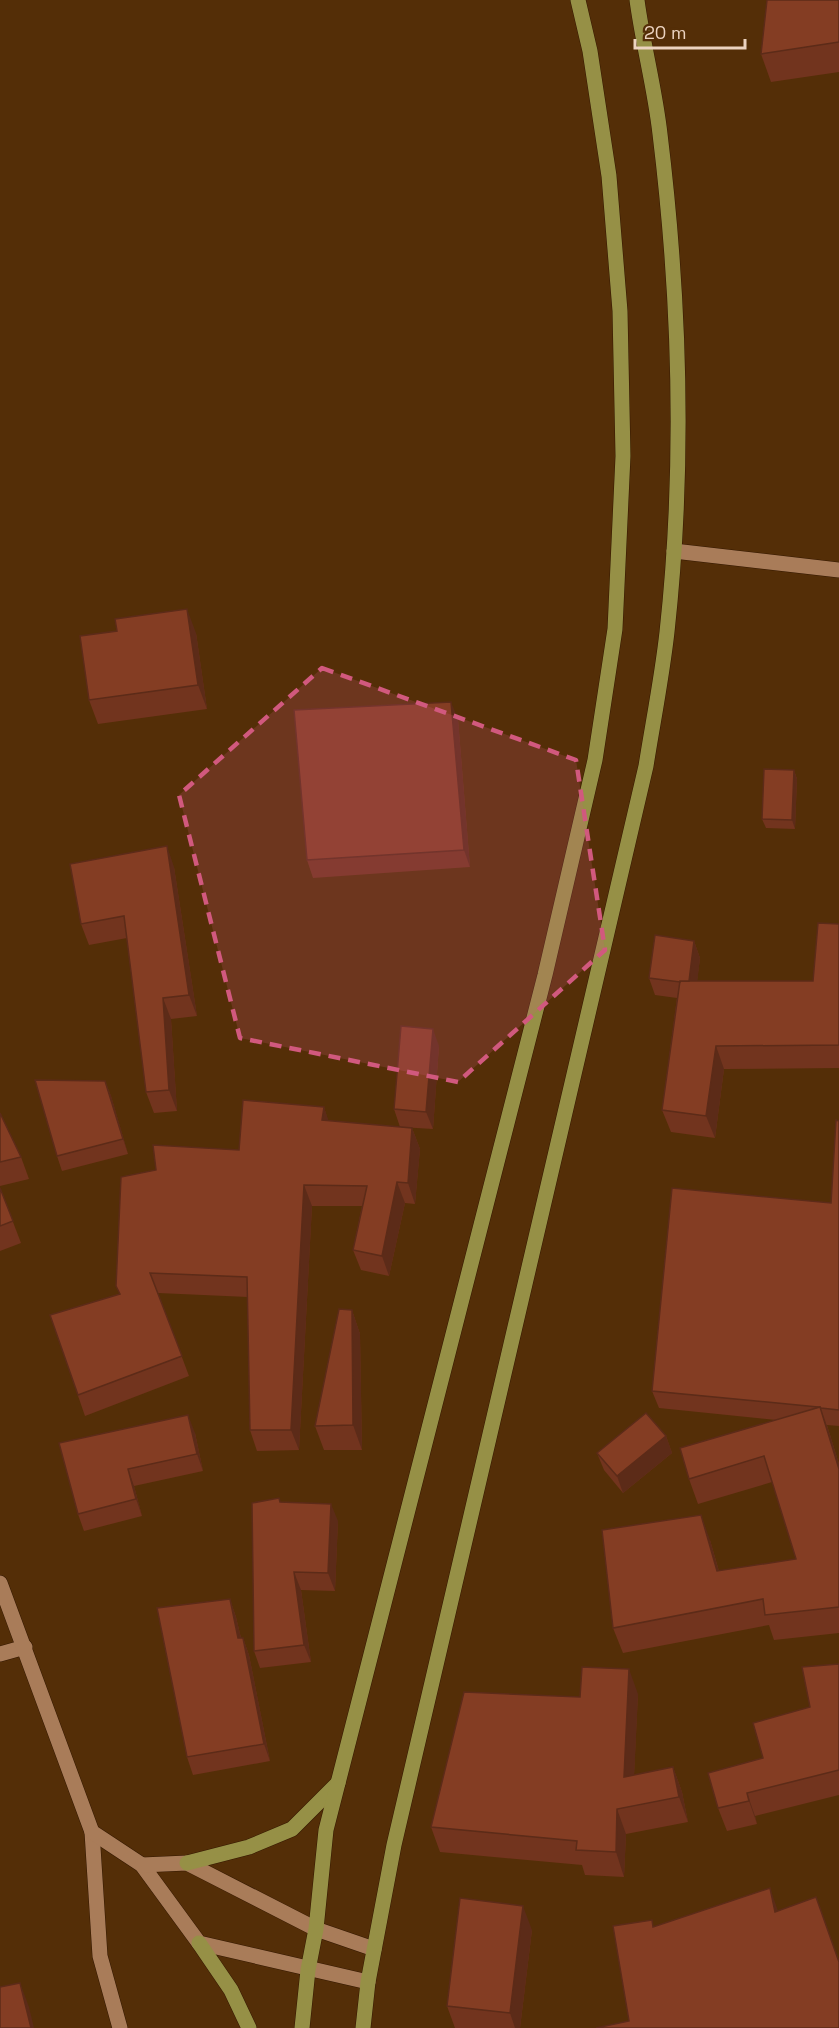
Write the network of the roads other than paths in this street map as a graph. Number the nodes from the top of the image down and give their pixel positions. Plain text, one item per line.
1 (578, 0) edge
2 (637, 0) edge
3 (674, 551) junction
4 (839, 570) edge
5 (0, 1583) edge
6 (25, 1647) junction
7 (0, 1654) edge
8 (338, 1783) junction
9 (92, 1832) junction
10 (187, 1863) junction
11 (142, 1865) junction
12 (316, 1929) junction
13 (199, 1943) junction
14 (374, 1949) junction
15 (308, 1970) junction
16 (368, 1982) junction
17 (120, 2028) edge
18 (249, 2028) edge
19 (302, 2028) edge
20 (363, 2028) edge

1 - 8 main road
2 - 3 main road
3 - 4 main road
3 - 14 main road
5 - 6 main road
6 - 7 main road
6 - 9 main road
8 - 10 main road
8 - 12 main road
9 - 11 main road
9 - 17 main road
10 - 11 main road
10 - 12 main road
11 - 13 main road
12 - 14 main road
12 - 15 main road
13 - 15 main road
13 - 18 main road
14 - 16 main road
15 - 16 main road
15 - 19 main road
16 - 20 main road

